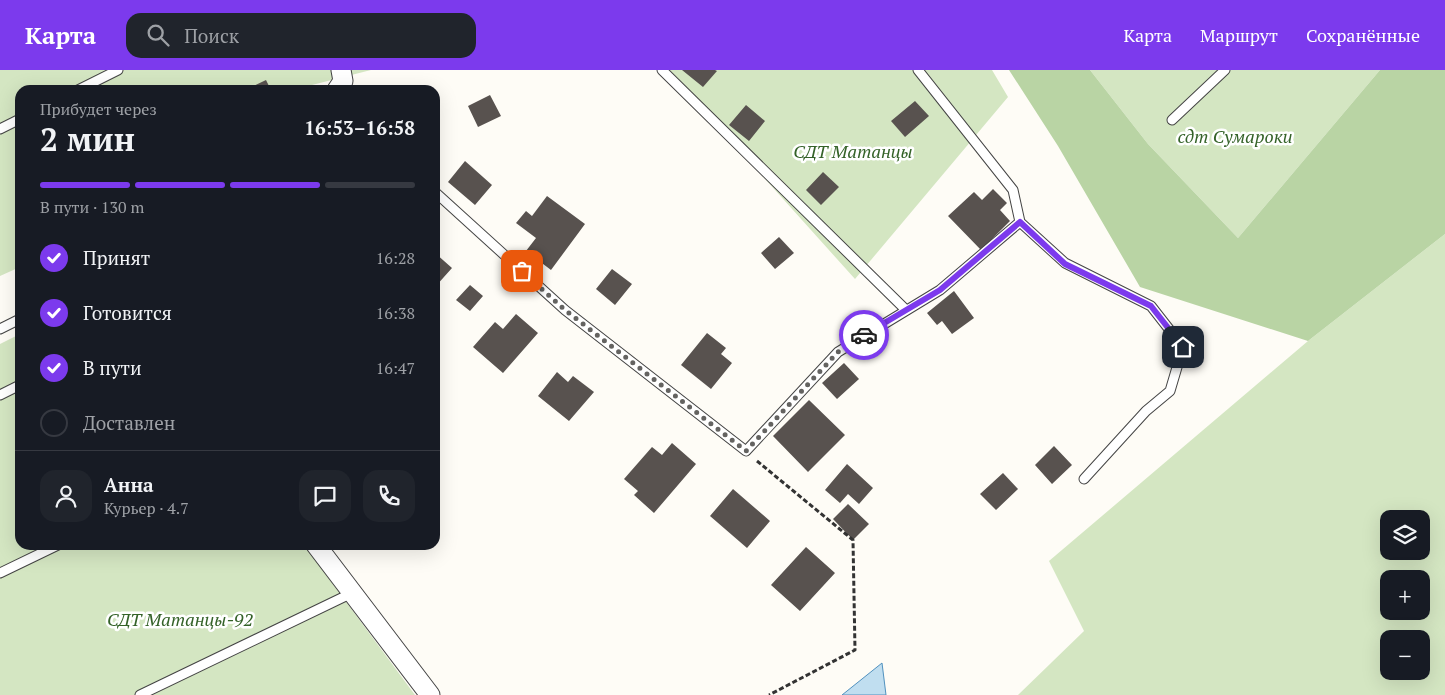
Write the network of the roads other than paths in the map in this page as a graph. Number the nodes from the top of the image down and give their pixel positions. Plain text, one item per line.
1 (118, 70) edge
2 (662, 70) edge
3 (918, 70) edge
4 (1225, 70) edge
5 (88, 85) edge
6 (1172, 120) dead end
7 (15, 122) edge
8 (0, 129) edge
9 (440, 197) edge
10 (1020, 222) junction
11 (906, 310) junction
12 (15, 321) edge
13 (0, 328) edge
14 (15, 388) edge
15 (0, 395) edge
16 (1084, 479) dead end
17 (48, 550) edge
18 (320, 550) edge
19 (0, 573) edge
20 (352, 593) junction
21 (140, 695) edge
22 (430, 695) edge

1 - 5 lane
2 - 11 lane
3 - 10 lane
4 - 6 lane
7 - 8 lane
9 - 11 lane
10 - 11 lane
10 - 16 lane
12 - 13 lane
14 - 15 lane
17 - 19 lane
18 - 20 street
20 - 21 lane
20 - 22 street

